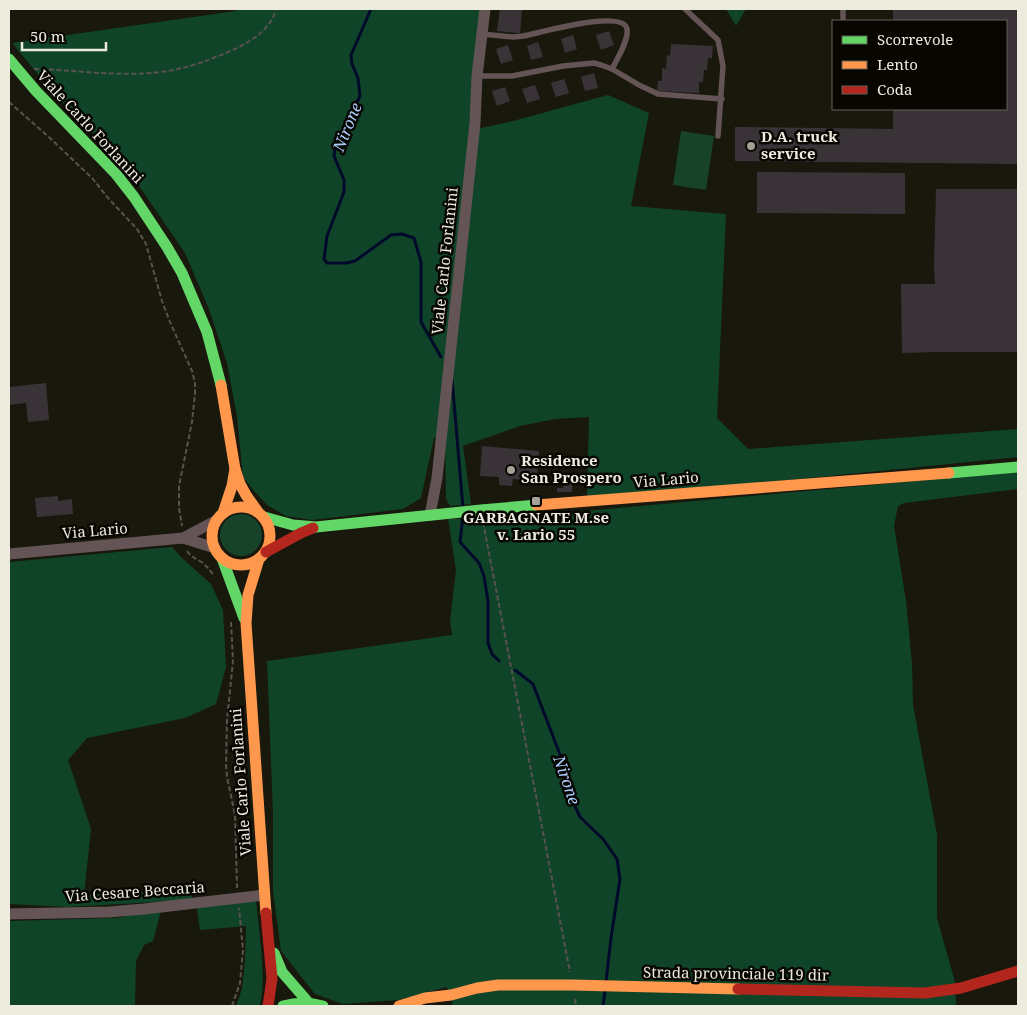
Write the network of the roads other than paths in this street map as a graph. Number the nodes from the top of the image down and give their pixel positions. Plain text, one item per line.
1 (485, 9) edge
2 (685, 9) edge
3 (481, 34) junction
4 (9, 59) edge
5 (612, 69) junction
6 (477, 76) junction
7 (722, 99) junction
8 (718, 136) dead end
9 (1018, 466) edge
10 (234, 469) junction
11 (261, 514) junction
12 (430, 515) junction
13 (220, 517) junction
14 (316, 526) junction
15 (183, 538) junction
16 (215, 548) junction
17 (9, 554) edge
18 (262, 556) junction
19 (222, 558) junction
20 (246, 623) junction
21 (264, 895) junction
22 (9, 914) edge
23 (269, 940) junction
24 (1018, 971) edge
25 (451, 995) junction
26 (308, 1002) junction
27 (268, 1006) edge
28 (283, 1006) edge
29 (323, 1006) edge
30 (399, 1006) edge
31 (432, 1006) edge

1 - 3 street, Viale Carlo Forlanini
2 - 7 lane
3 - 5 lane
3 - 6 street, Viale Carlo Forlanini
4 - 10 street, Viale Carlo Forlanini
5 - 6 lane
5 - 7 lane
6 - 12 street, Viale Carlo Forlanini
7 - 8 lane
9 - 12 street, Via Lario
10 - 11 street, Viale Carlo Forlanini
10 - 13 street, Viale Carlo Forlanini
11 - 13 street
11 - 14 street, Via Lario
11 - 18 street
12 - 14 street, Via Lario
13 - 15 street, Via Lario
13 - 16 street
14 - 18 street, Via Lario
15 - 16 street, Via Lario
15 - 17 street, Via Lario
16 - 19 street
18 - 19 street
18 - 20 street, Viale Carlo Forlanini
19 - 20 street, Viale Carlo Forlanini
20 - 21 street, Viale Carlo Forlanini
21 - 22 street, Via Cesare Beccaria
21 - 23 street, Viale Carlo Forlanini
23 - 26 street, Viale Carlo Forlanini
23 - 27 street, Viale Carlo Forlanini
24 - 25 street, Strada provinciale 119 dir
25 - 30 street, Strada provinciale 119 dir
25 - 31 street, Strada provinciale 119 dir
26 - 28 street
26 - 29 street

